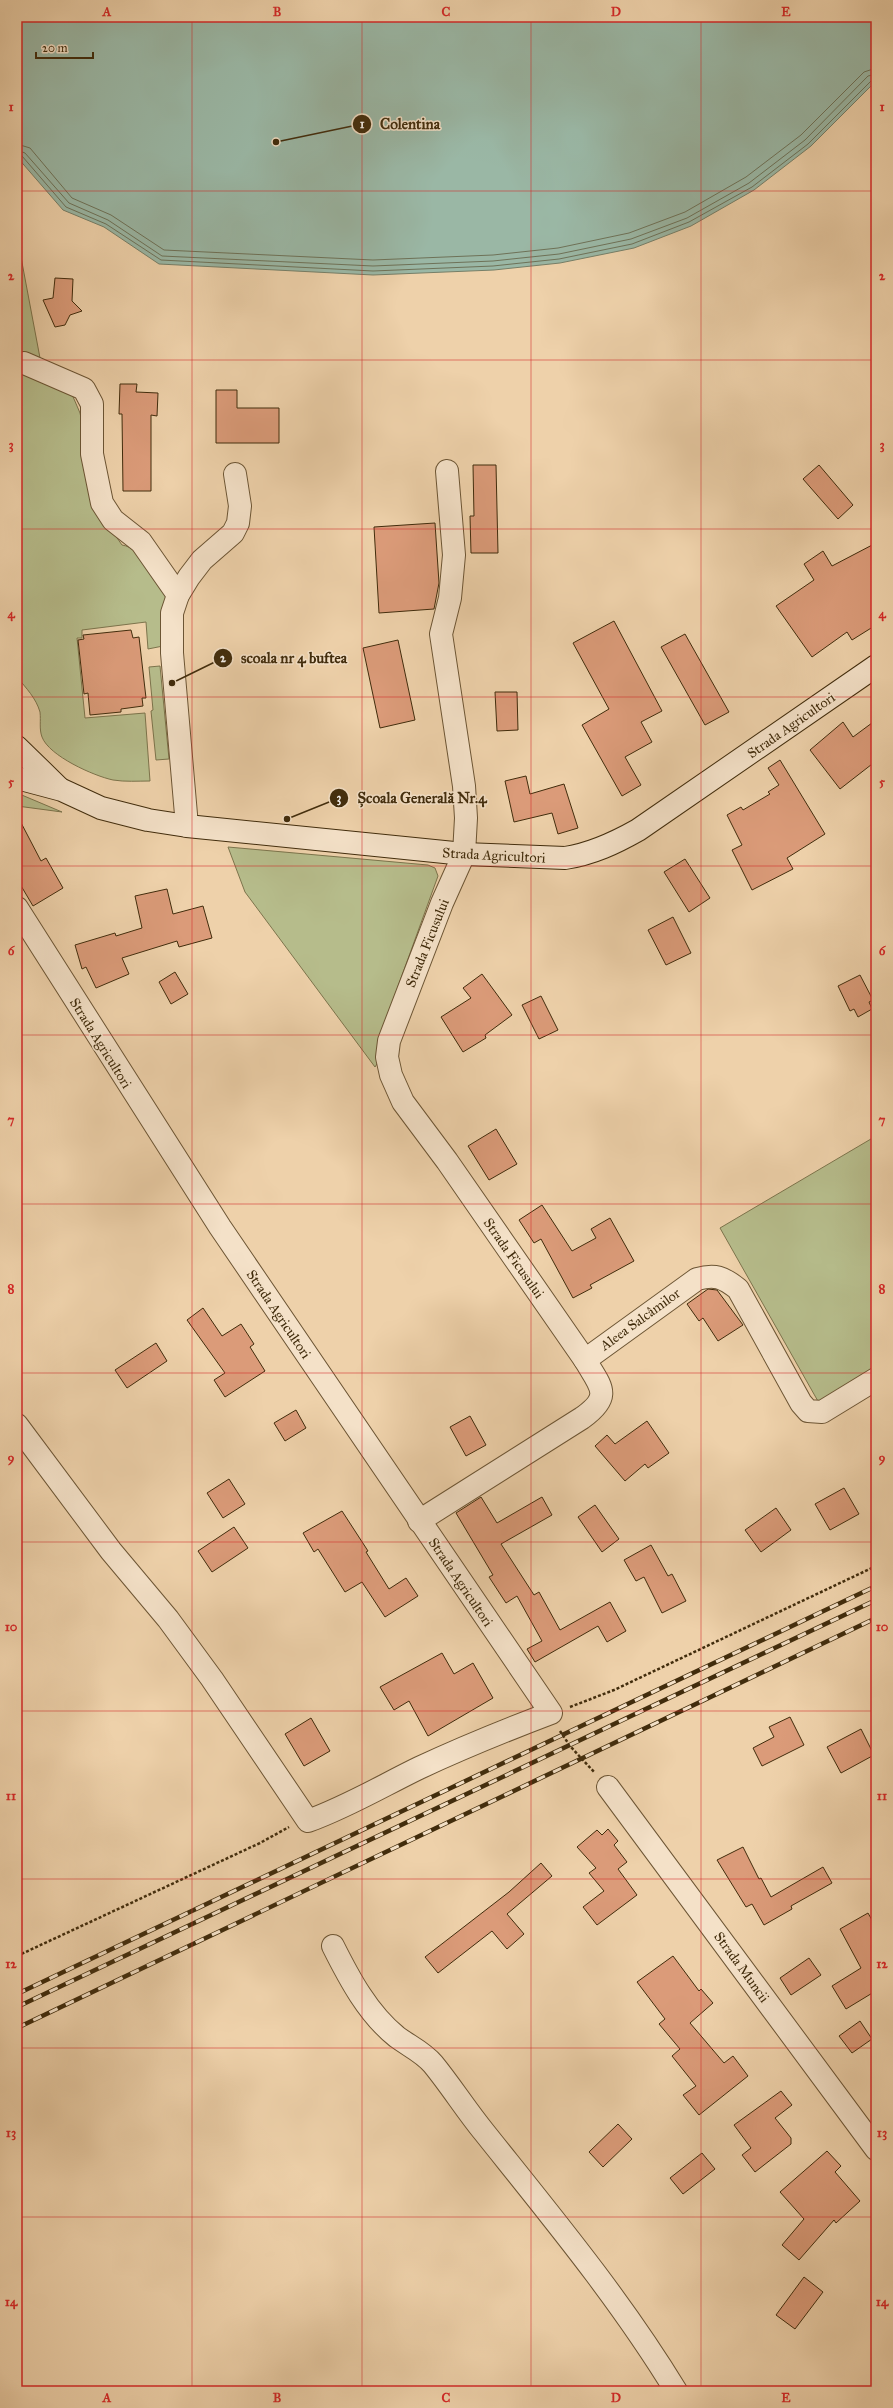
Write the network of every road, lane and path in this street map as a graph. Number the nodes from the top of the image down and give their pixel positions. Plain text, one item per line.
1 (24, 363) dead end
2 (447, 471) dead end
3 (235, 474) dead end
4 (178, 595) junction
5 (876, 666) edge
6 (17, 747) edge
7 (17, 778) edge
8 (62, 790) junction
9 (187, 826) junction
10 (464, 854) junction
11 (17, 908) edge
12 (585, 1360) junction
13 (876, 1379) edge
14 (17, 1425) edge
15 (419, 1521) junction
16 (876, 1566) edge
17 (551, 1713) junction
18 (608, 1787) joint
19 (308, 1821) junction
20 (333, 1946) dead end
21 (17, 1956) edge
22 (876, 2149) edge
23 (676, 2391) edge

1 - 4 street
2 - 10 street, Strada Ficusului
3 - 4 street
4 - 9 street
5 - 10 street, Strada Agricultori
6 - 8 street, Strada Agricultori
7 - 8 street, Strada Agricultori
8 - 9 street, Strada Agricultori
9 - 10 street, Strada Agricultori
10 - 12 street, Strada Ficusului
11 - 15 street, Strada Agricultori
12 - 13 street, Aleea Salcâmilor
12 - 15 street
14 - 19 street
15 - 17 street, Strada Agricultori
16 - 17 path
17 - 18 path
17 - 19 street
18 - 22 street, Strada Muncii
19 - 21 path
20 - 23 street

